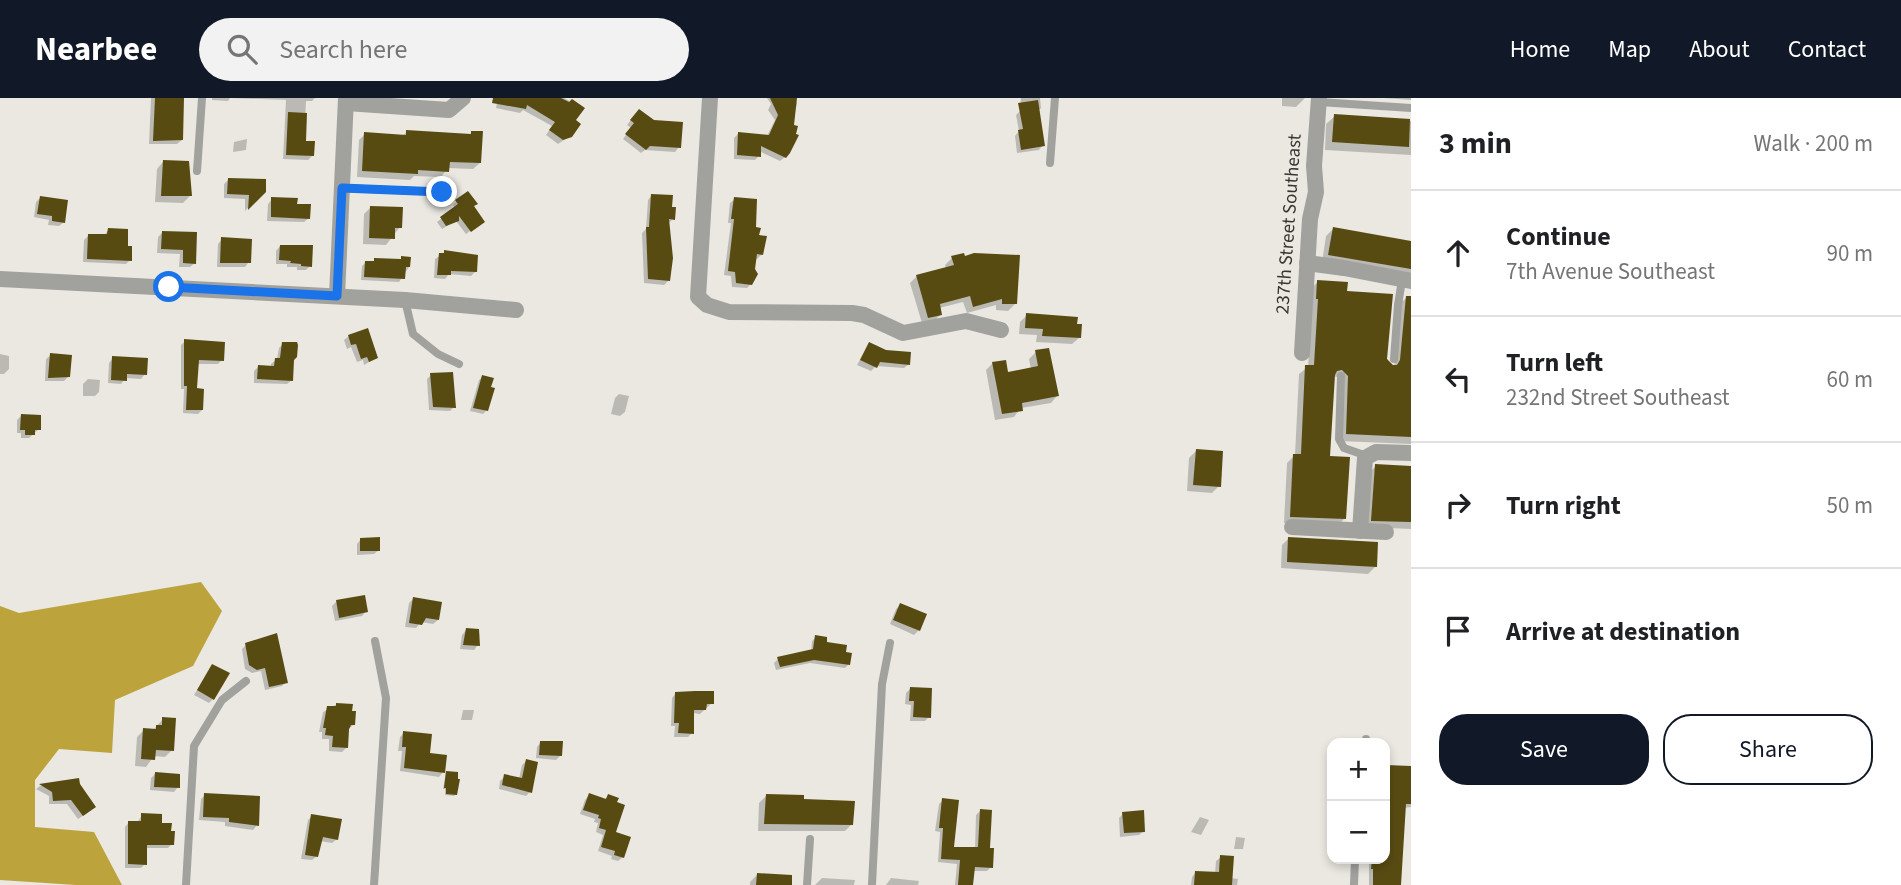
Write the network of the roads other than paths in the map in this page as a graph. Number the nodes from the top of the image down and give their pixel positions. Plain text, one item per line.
1 (202, 98) edge
2 (463, 98) edge
3 (710, 98) edge
4 (1055, 98) edge
5 (1319, 100) edge
6 (346, 101) edge
7 (1411, 108) edge
8 (1050, 163) dead end
9 (197, 171) dead end
10 (342, 188) junction
11 (447, 202) dead end
12 (1307, 263) junction
13 (0, 279) edge
14 (1407, 281) edge
15 (337, 296) junction
16 (405, 300) junction
17 (516, 310) dead end
18 (1001, 330) dead end
19 (1302, 353) dead end
20 (1394, 359) dead end
21 (458, 363) dead end
22 (1341, 376) dead end
23 (1411, 453) edge
24 (1367, 456) junction
25 (1292, 527) dead end
26 (1360, 531) junction
27 (1386, 532) dead end
28 (375, 641) dead end
29 (890, 643) dead end
30 (246, 681) dead end
31 (810, 839) dead end
32 (1355, 864) edge
33 (186, 885) edge
34 (374, 885) edge
35 (807, 885) edge
36 (872, 885) edge
37 (1354, 885) edge

1 - 9 lane
2 - 6 street
3 - 18 street
4 - 8 lane
5 - 7 lane
5 - 12 street, 237th Street Southeast
6 - 10 street
10 - 11 lane
10 - 15 street
12 - 14 street
12 - 19 street, 237th Street Southeast
13 - 15 street
14 - 20 lane
15 - 16 street
16 - 17 street
16 - 21 lane
22 - 24 lane
23 - 24 street
24 - 26 street
25 - 26 street
26 - 27 street
28 - 34 lane
29 - 36 lane
30 - 33 lane
31 - 35 lane
32 - 37 lane

